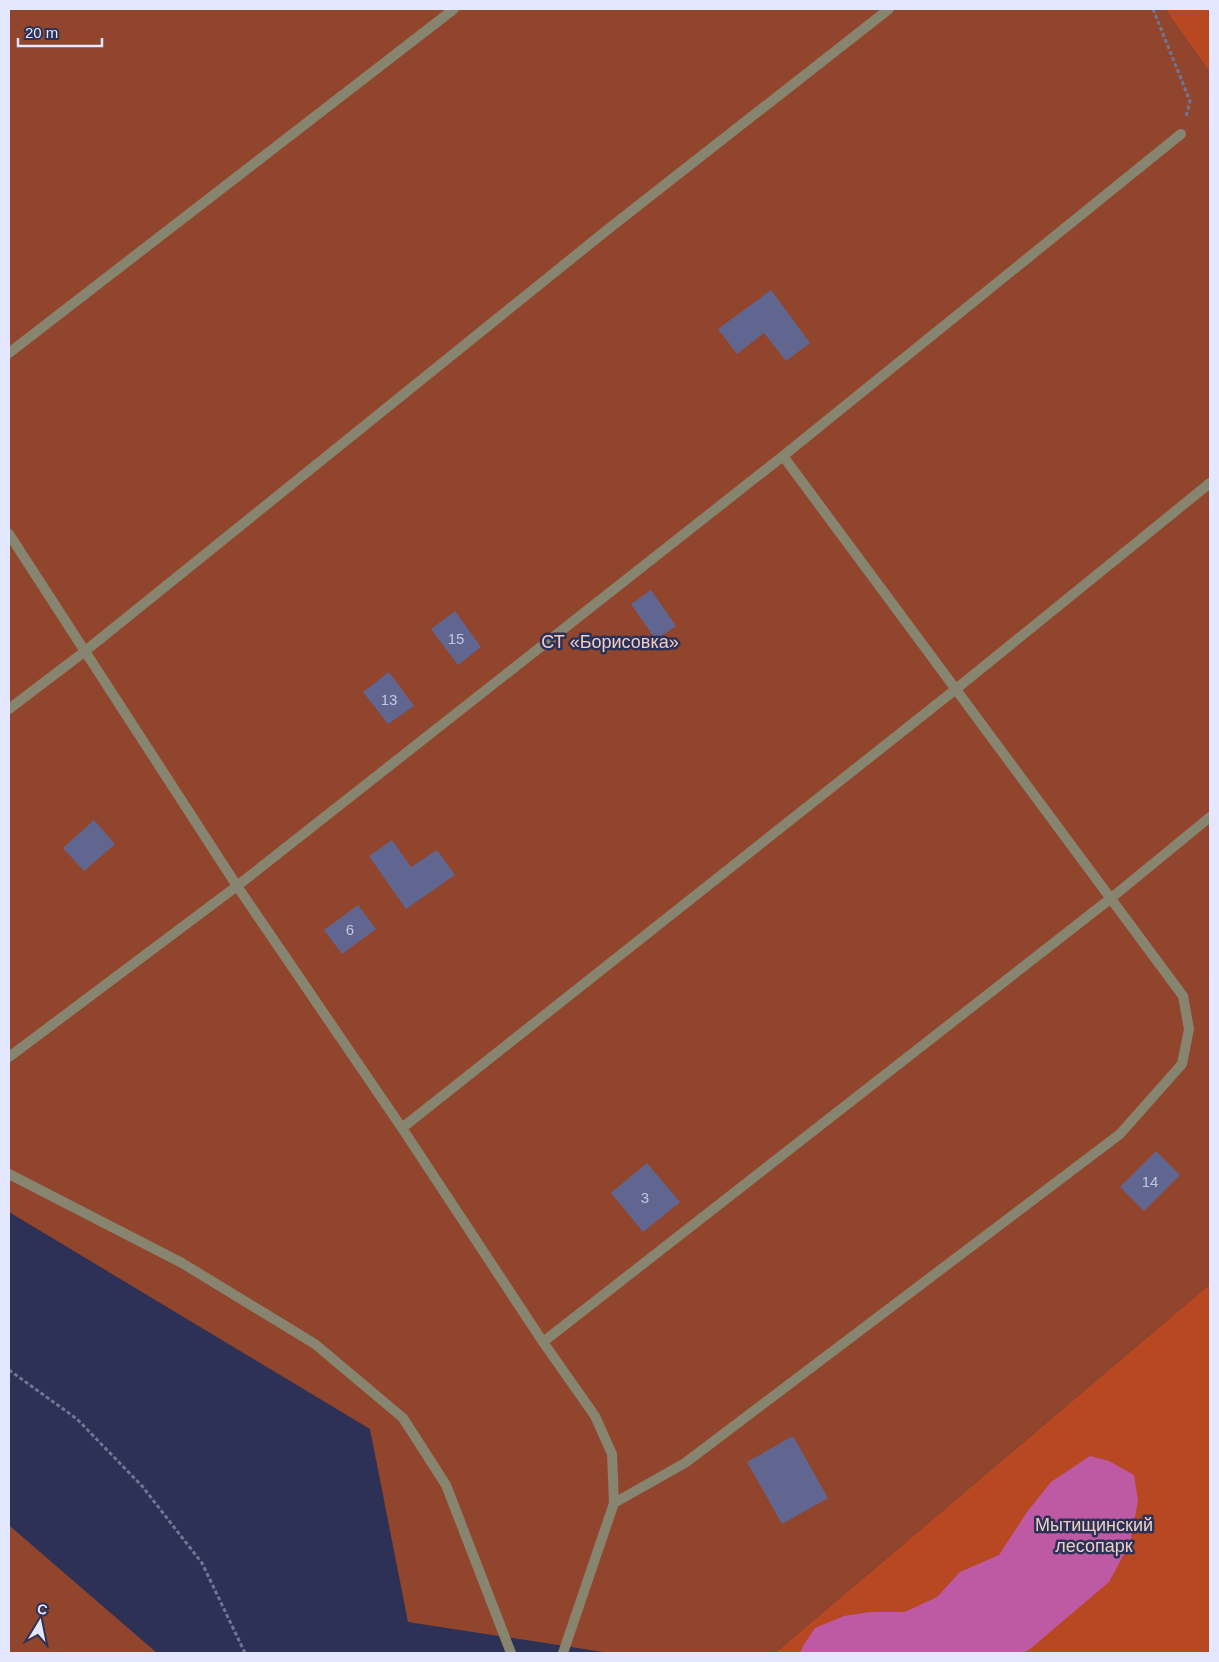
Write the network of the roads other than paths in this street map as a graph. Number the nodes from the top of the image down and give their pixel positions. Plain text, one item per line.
1 (454, 9) edge
2 (890, 9) edge
3 (1181, 134) road end
4 (9, 353) edge
5 (784, 456) junction
6 (1210, 483) edge
7 (9, 534) edge
8 (84, 652) junction
9 (956, 689) junction
10 (9, 709) edge
11 (1210, 816) edge
12 (237, 886) junction
13 (1110, 899) junction
14 (9, 1057) edge
15 (402, 1128) junction
16 (9, 1174) edge
17 (543, 1342) junction
18 (614, 1503) junction
19 (511, 1653) edge
20 (563, 1653) edge

1 - 4 street
2 - 8 street
3 - 5 street
5 - 9 street
5 - 12 street
6 - 9 street
7 - 8 street
8 - 10 street
8 - 12 street
9 - 13 street
9 - 15 street
11 - 13 street
12 - 14 street
12 - 15 street
13 - 17 street
13 - 18 street
15 - 17 street
16 - 19 street
17 - 18 street
18 - 20 street

